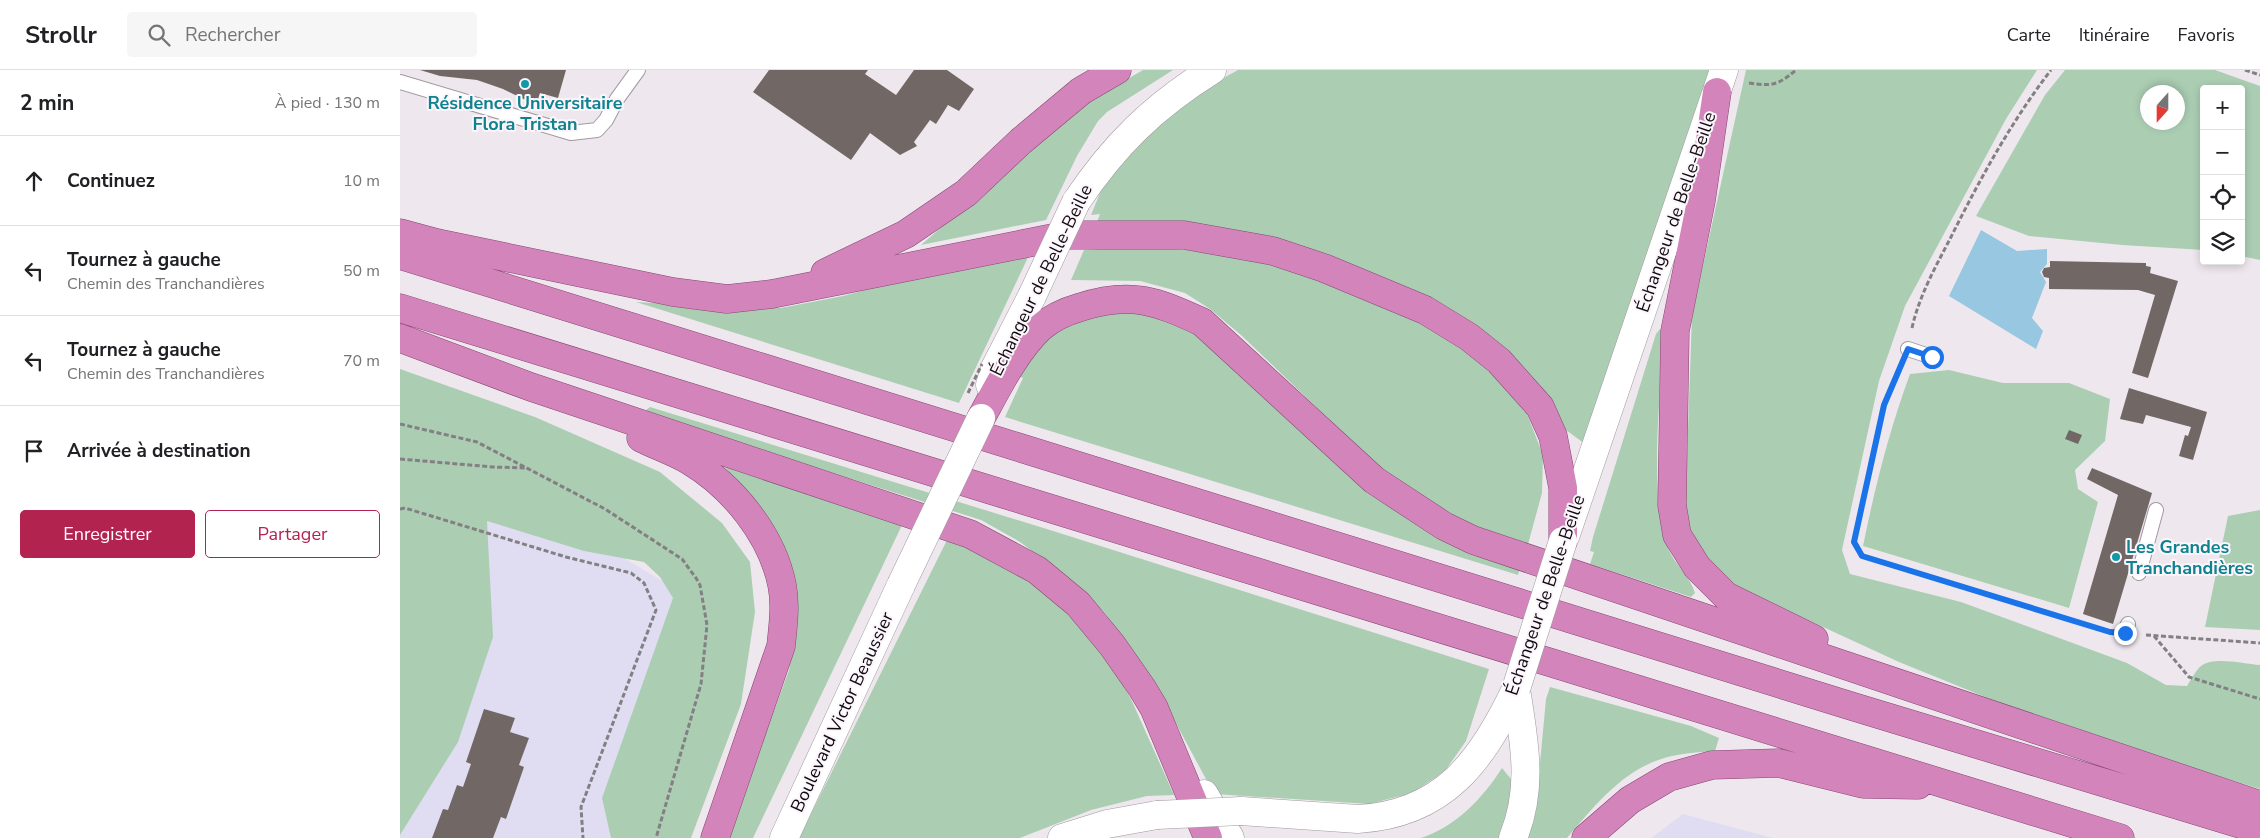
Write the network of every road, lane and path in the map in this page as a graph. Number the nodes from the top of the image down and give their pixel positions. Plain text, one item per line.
1 (638, 70) edge
2 (1117, 70) edge
3 (1212, 70) edge
4 (1796, 70) edge
5 (2051, 70) edge
6 (2245, 70) edge
7 (2260, 75) edge
8 (400, 82) edge
9 (1720, 82) edge
10 (400, 233) edge
11 (400, 255) edge
12 (772, 294) junction
13 (400, 308) edge
14 (400, 338) edge
15 (1908, 349) junction
16 (1932, 357) dead end
17 (1001, 370) junction
18 (531, 387) junction
19 (981, 418) joint
20 (400, 424) edge
21 (400, 459) edge
22 (526, 468) junction
23 (400, 509) edge
24 (2156, 510) dead end
25 (1563, 542) junction
26 (2139, 573) dead end
27 (2154, 635) junction
28 (2260, 643) edge
29 (1912, 687) junction
30 (1516, 688) junction
31 (2260, 699) edge
32 (1154, 708) junction
33 (1950, 785) junction
34 (2260, 805) edge
35 (2260, 830) edge
36 (583, 838) edge
37 (656, 838) edge
38 (715, 838) edge
39 (784, 838) edge
40 (1062, 838) edge
41 (1208, 838) edge
42 (1230, 838) edge
43 (1513, 838) edge
44 (1586, 838) edge
45 (2120, 838) edge

1 - 8 lane
2 - 12 highway
3 - 17 street, Échangeur de Belle-Beille, bridge
4 - 9 path
5 - 15 path
6 - 7 path
9 - 25 street, Échangeur de Belle-Beille
9 - 29 highway
10 - 12 highway
11 - 35 highway
12 - 25 highway
13 - 33 highway
14 - 18 highway
15 - 16 lane
15 - 27 path
17 - 19 highway
17 - 29 highway
18 - 32 highway
18 - 38 highway
19 - 39 street, Boulevard Victor Beaussier, bridge
20 - 22 path
21 - 22 path
22 - 37 path
23 - 36 path
24 - 26 lane
25 - 30 street, Échangeur de Belle-Beille, bridge
27 - 28 path
27 - 31 path
29 - 34 highway
30 - 40 street, Échangeur de Belle-Beille, bridge
30 - 43 street
32 - 41 highway
32 - 42 street
33 - 44 highway
33 - 45 highway

